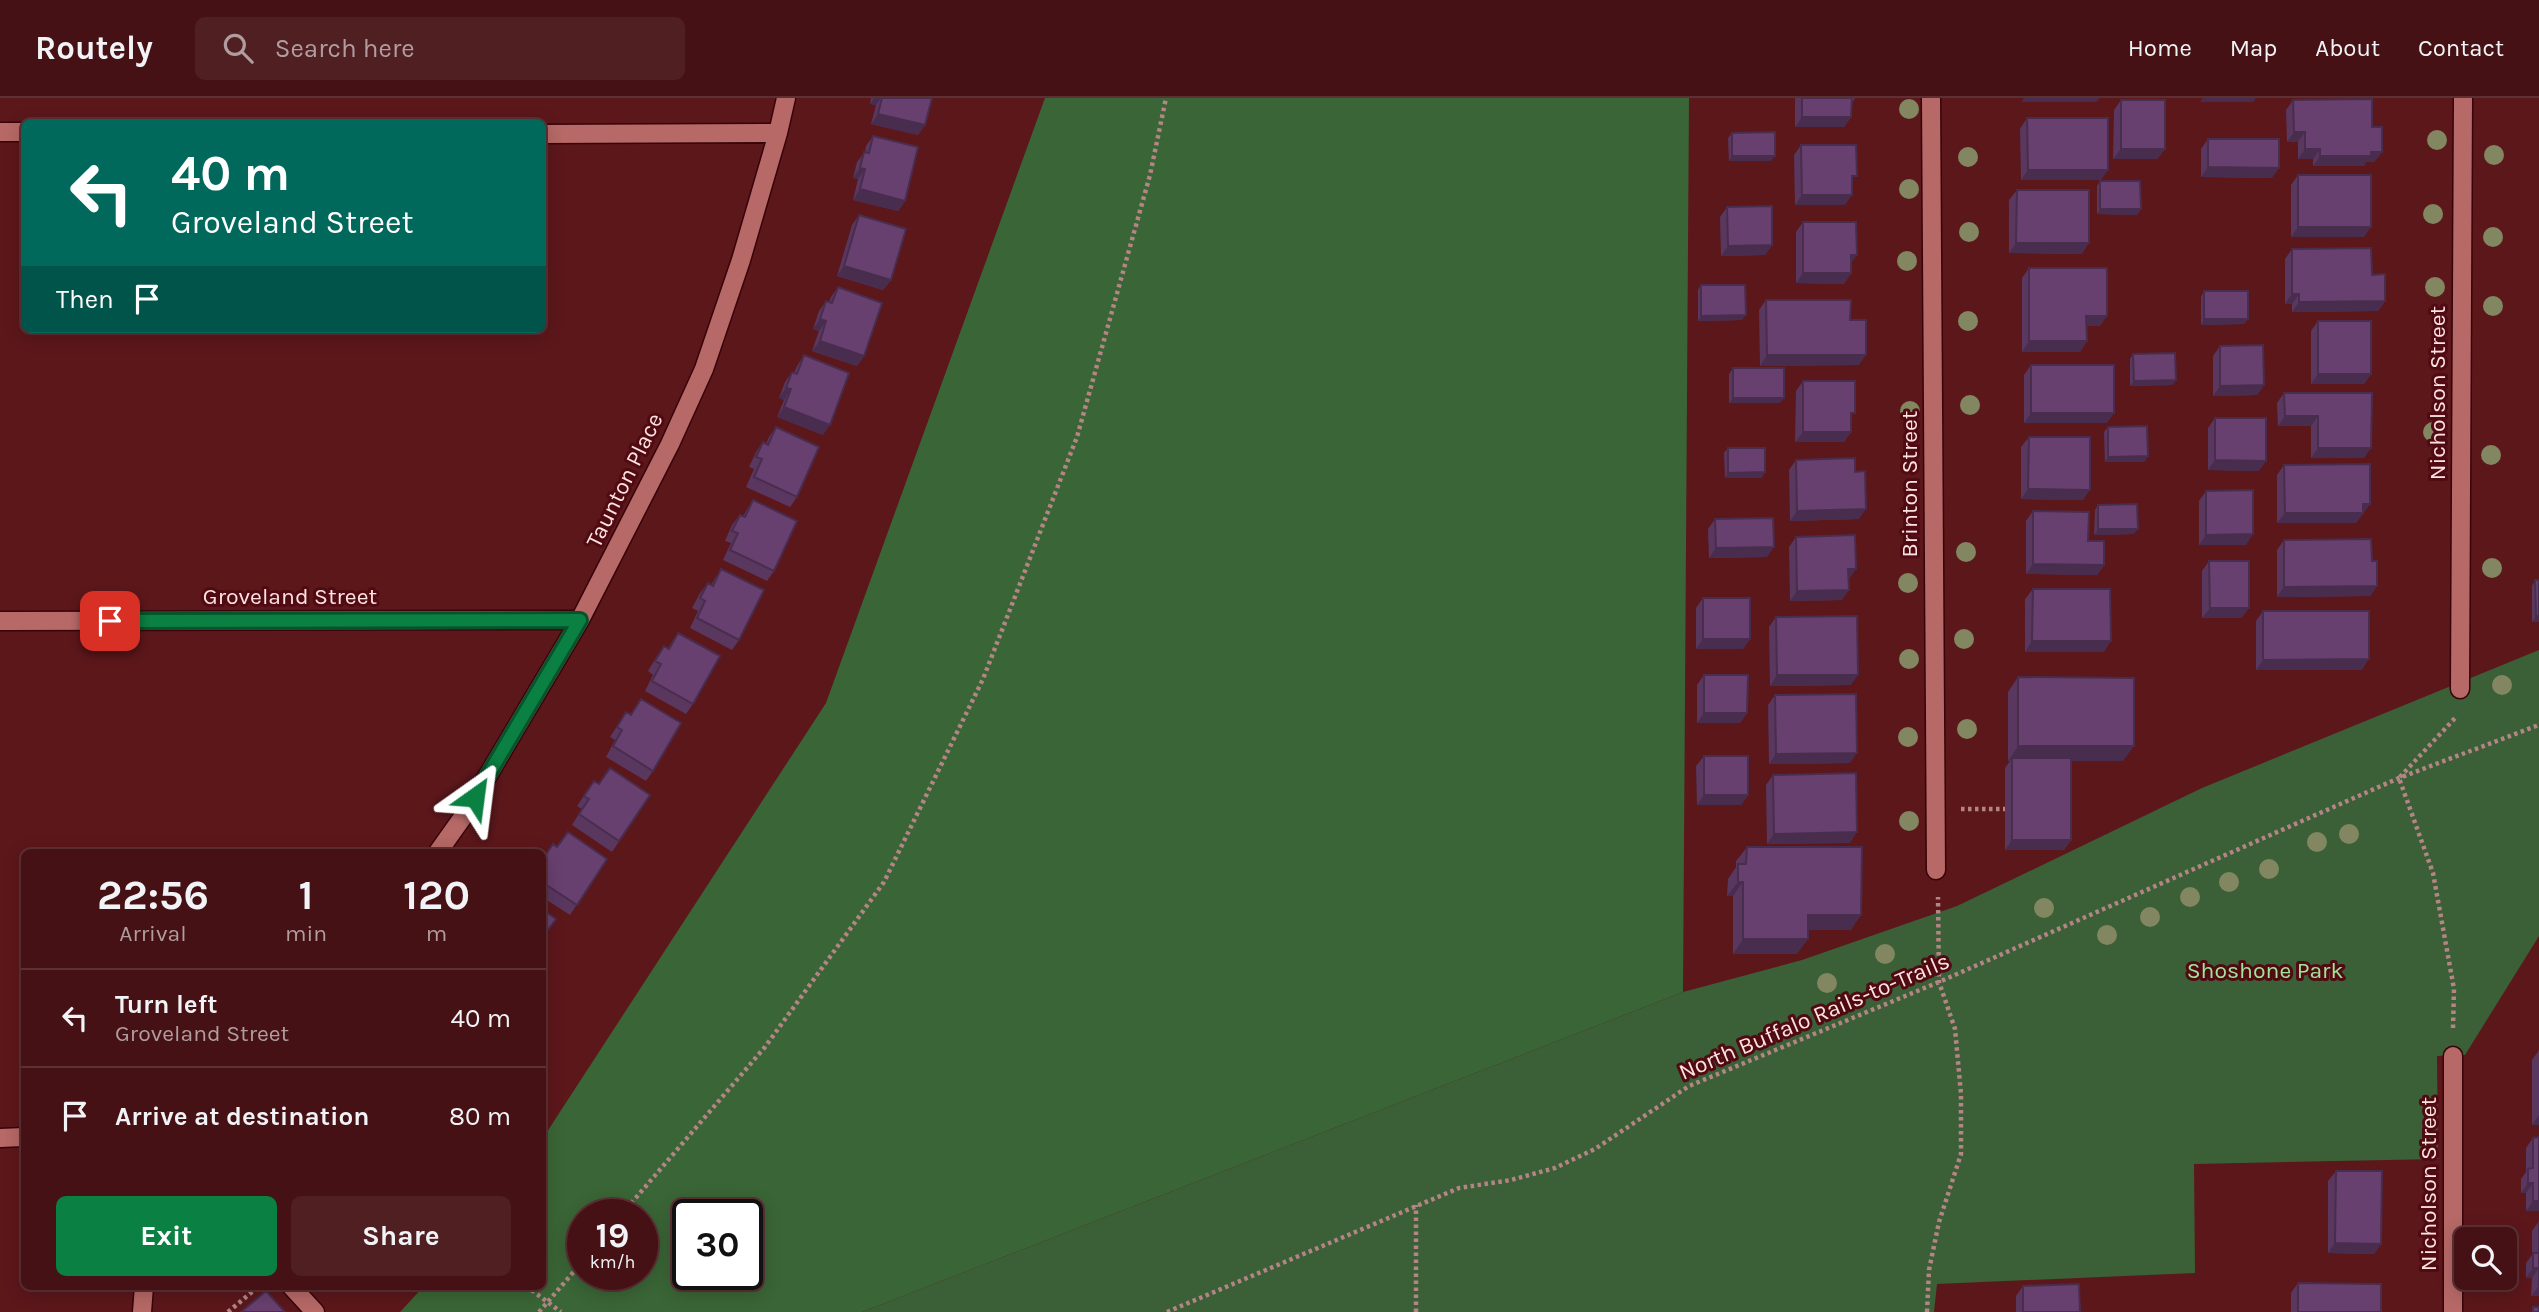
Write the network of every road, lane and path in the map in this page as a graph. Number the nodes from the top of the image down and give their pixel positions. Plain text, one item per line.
1 (786, 98) edge
2 (1166, 98) edge
3 (1931, 98) edge
4 (2463, 98) edge
5 (0, 132) edge
6 (21, 132) edge
7 (778, 133) junction
8 (546, 134) edge
9 (580, 620) junction
10 (0, 621) edge
11 (2460, 688) joint
12 (2539, 725) edge
13 (2399, 778) junction
14 (1963, 809) dead end
15 (2006, 809) dead end
16 (440, 849) edge
17 (1936, 870) joint
18 (1939, 982) junction
19 (2453, 1056) joint
20 (21, 1137) edge
21 (0, 1138) edge
22 (635, 1199) edge
23 (1416, 1205) junction
24 (567, 1280) edge
25 (144, 1290) edge
26 (254, 1290) edge
27 (295, 1290) edge
28 (532, 1290) edge
29 (549, 1301) junction
30 (142, 1312) edge
31 (229, 1312) edge
32 (315, 1312) edge
33 (539, 1312) edge
34 (561, 1312) edge
35 (1167, 1312) edge
36 (1416, 1312) edge
37 (1927, 1312) edge
38 (2453, 1312) edge

1 - 7 street, Taunton Place
2 - 22 path
3 - 17 street, Brinton Street
4 - 11 street, Nicholson Street
5 - 6 street
7 - 8 street
7 - 9 street, Taunton Place
9 - 10 street, Groveland Street
9 - 16 street, Taunton Place
11 - 13 path
12 - 13 path, North Buffalo Rails-to-Trails
13 - 18 path, North Buffalo Rails-to-Trails
13 - 19 path
14 - 15 path
17 - 18 path
18 - 23 path, North Buffalo Rails-to-Trails
18 - 37 path
19 - 38 street, Nicholson Street
20 - 21 street
23 - 35 path, North Buffalo Rails-to-Trails
23 - 36 path
24 - 29 path
25 - 30 street
26 - 31 path
27 - 32 street
28 - 29 path
29 - 33 path
29 - 34 path

